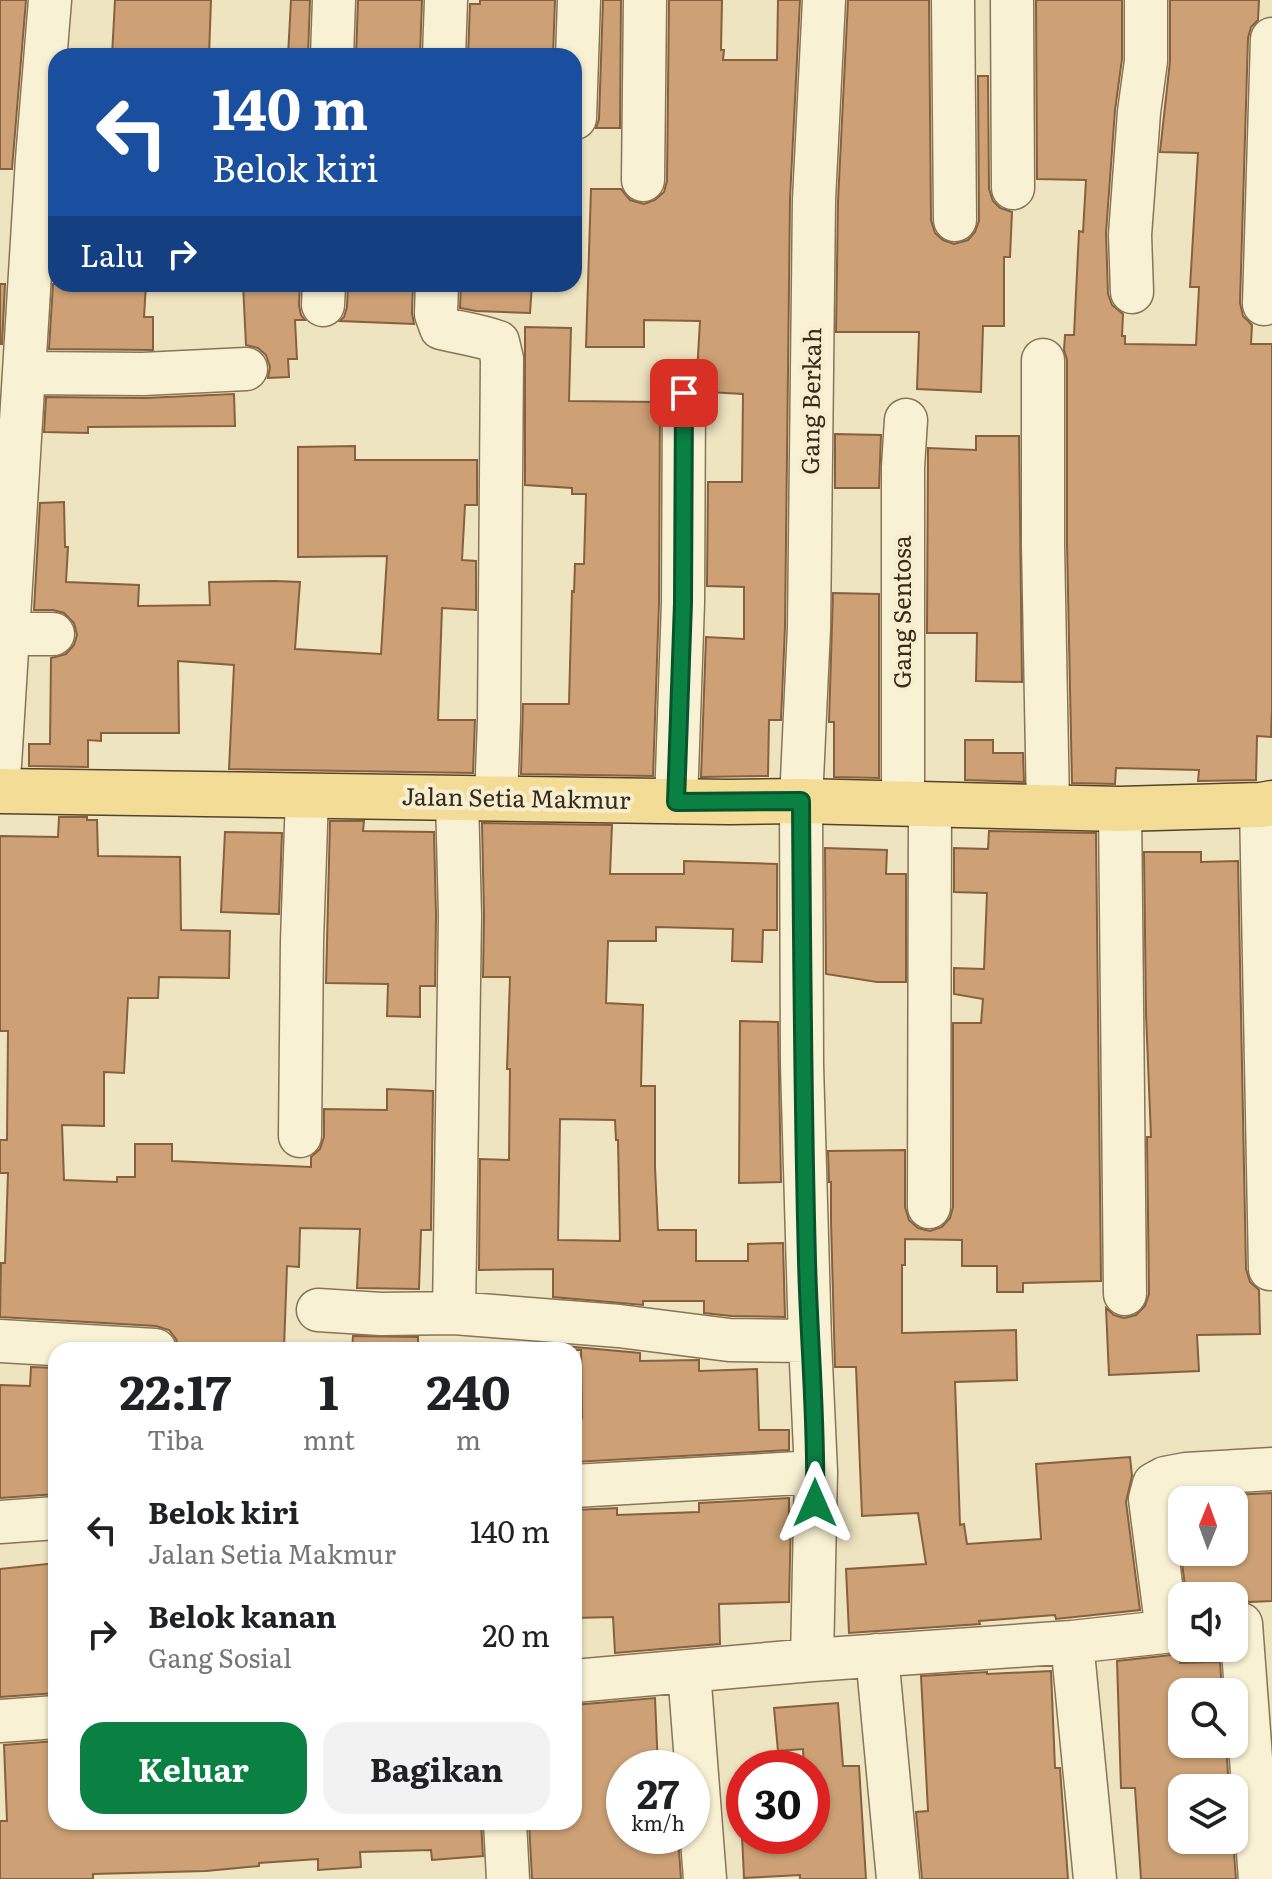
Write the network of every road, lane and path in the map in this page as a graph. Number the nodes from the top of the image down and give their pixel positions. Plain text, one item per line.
1 (50, 0) edge
2 (334, 0) edge
3 (446, 0) edge
4 (579, 0) edge
5 (645, 0) edge
6 (824, 0) edge
7 (953, 0) edge
8 (1012, 0) edge
9 (1146, 0) edge
10 (1272, 39) edge
11 (332, 48) edge
12 (444, 48) edge
13 (577, 48) edge
14 (643, 180) dead end
15 (1013, 188) dead end
16 (955, 220) dead end
17 (437, 292) edge
18 (1132, 292) dead end
19 (1264, 304) dead end
20 (17, 357) edge
21 (1043, 360) dead end
22 (246, 369) dead end
23 (684, 393) dead end
24 (906, 420) dead end
25 (8, 634) junction
26 (53, 634) dead end
27 (0, 765) edge
28 (0, 791) edge
29 (307, 796) junction
30 (476, 799) junction
31 (801, 801) junction
32 (676, 802) junction
33 (917, 804) junction
34 (1266, 804) edge
35 (1048, 807) junction
36 (1120, 809) junction
37 (300, 1136) dead end
38 (929, 1207) dead end
39 (1270, 1269) dead end
40 (1125, 1294) dead end
41 (318, 1310) dead end
42 (454, 1313) junction
43 (0, 1341) edge
44 (810, 1341) junction
45 (48, 1344) edge
46 (1272, 1469) edge
47 (816, 1472) junction
48 (582, 1486) edge
49 (48, 1519) edge
50 (0, 1522) edge
51 (1168, 1593) edge
52 (1249, 1624) edge
53 (1168, 1631) edge
54 (1072, 1642) junction
55 (877, 1655) junction
56 (812, 1660) junction
57 (689, 1671) junction
58 (582, 1680) edge
59 (48, 1718) edge
60 (0, 1721) edge
61 (504, 1830) edge
62 (497, 1878) edge
63 (705, 1879) edge
64 (898, 1879) edge
65 (1095, 1879) edge
66 (1260, 1879) edge

1 - 20 street
2 - 11 street
3 - 12 street
4 - 13 street
5 - 14 street
6 - 31 street, Gang Berkah
7 - 16 street
8 - 15 street
9 - 18 street
10 - 19 street
17 - 30 street
20 - 22 street
20 - 25 street
21 - 35 street
23 - 32 street
24 - 33 street, Gang Sentosa
25 - 26 street
25 - 27 street
28 - 29 main road, Jalan Setia Makmur
29 - 30 main road, Jalan Setia Makmur
29 - 37 street
30 - 32 main road, Jalan Setia Makmur
30 - 42 street
31 - 32 main road, Jalan Setia Makmur
31 - 33 main road, Jalan Setia Makmur
31 - 44 street, Gang Berkah
33 - 35 main road, Jalan Setia Makmur
33 - 38 street, Gang Sentosa
34 - 36 main road, Jalan Setia Makmur
34 - 39 street
35 - 36 main road, Jalan Setia Makmur
36 - 40 street
41 - 42 street
42 - 44 street
43 - 45 street
44 - 47 street, Gang Berkah
46 - 51 street
47 - 48 street
47 - 56 street, Gang Berkah
49 - 50 street
52 - 66 street
53 - 54 street
54 - 55 street
54 - 65 street
55 - 56 street
55 - 64 street
56 - 57 street
57 - 58 street
57 - 63 street
59 - 60 street
61 - 62 street

